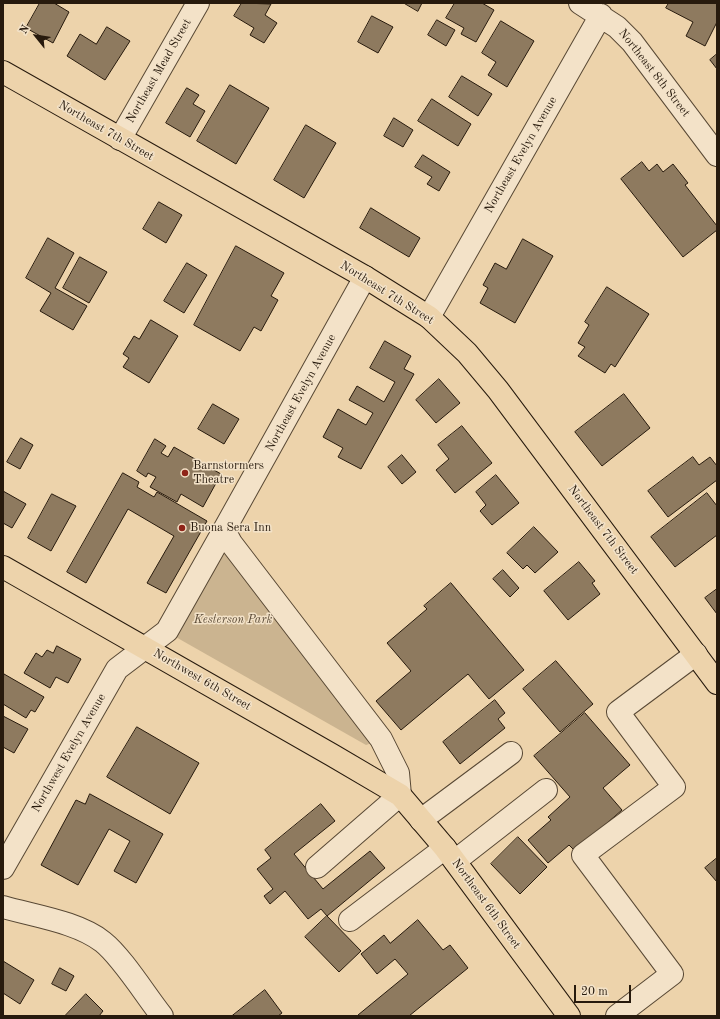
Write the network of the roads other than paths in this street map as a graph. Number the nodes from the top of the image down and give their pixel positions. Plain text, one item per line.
1 (198, 3) edge
2 (580, 3) edge
3 (601, 15) junction
4 (3, 72) edge
5 (120, 139) junction
6 (717, 155) edge
7 (365, 277) junction
8 (429, 316) junction
9 (224, 530) junction
10 (3, 567) edge
11 (144, 647) junction
12 (696, 654) junction
13 (717, 683) edge
14 (511, 753) dead end
15 (546, 790) dead end
16 (400, 795) junction
17 (421, 820) junction
18 (450, 855) junction
19 (317, 867) dead end
20 (3, 868) edge
21 (3, 907) edge
22 (350, 920) dead end
23 (162, 1016) edge
24 (569, 1016) edge
25 (617, 1016) edge

1 - 5 street, Northeast Mead Street
2 - 3 street, Northeast 8th Street
3 - 6 street, Northeast 8th Street
3 - 8 street, Northeast Evelyn Avenue
4 - 5 highway, Northeast 7th Street
5 - 7 highway, Northeast 7th Street
7 - 8 highway, Northeast 7th Street
7 - 9 street, Northeast Evelyn Avenue
8 - 12 highway, Northeast 7th Street
9 - 11 street, Northeast Evelyn Avenue
9 - 16 street
10 - 11 highway, Northwest 6th Street
11 - 16 highway, Northwest 6th Street
11 - 20 street, Northwest Evelyn Avenue
12 - 13 highway, Northeast 7th Street
12 - 25 street
14 - 17 street
15 - 18 street
16 - 17 highway, Northeast 6th Street
16 - 19 street
17 - 18 highway, Northeast 6th Street
18 - 22 street
18 - 24 highway, Northeast 6th Street
21 - 23 street

